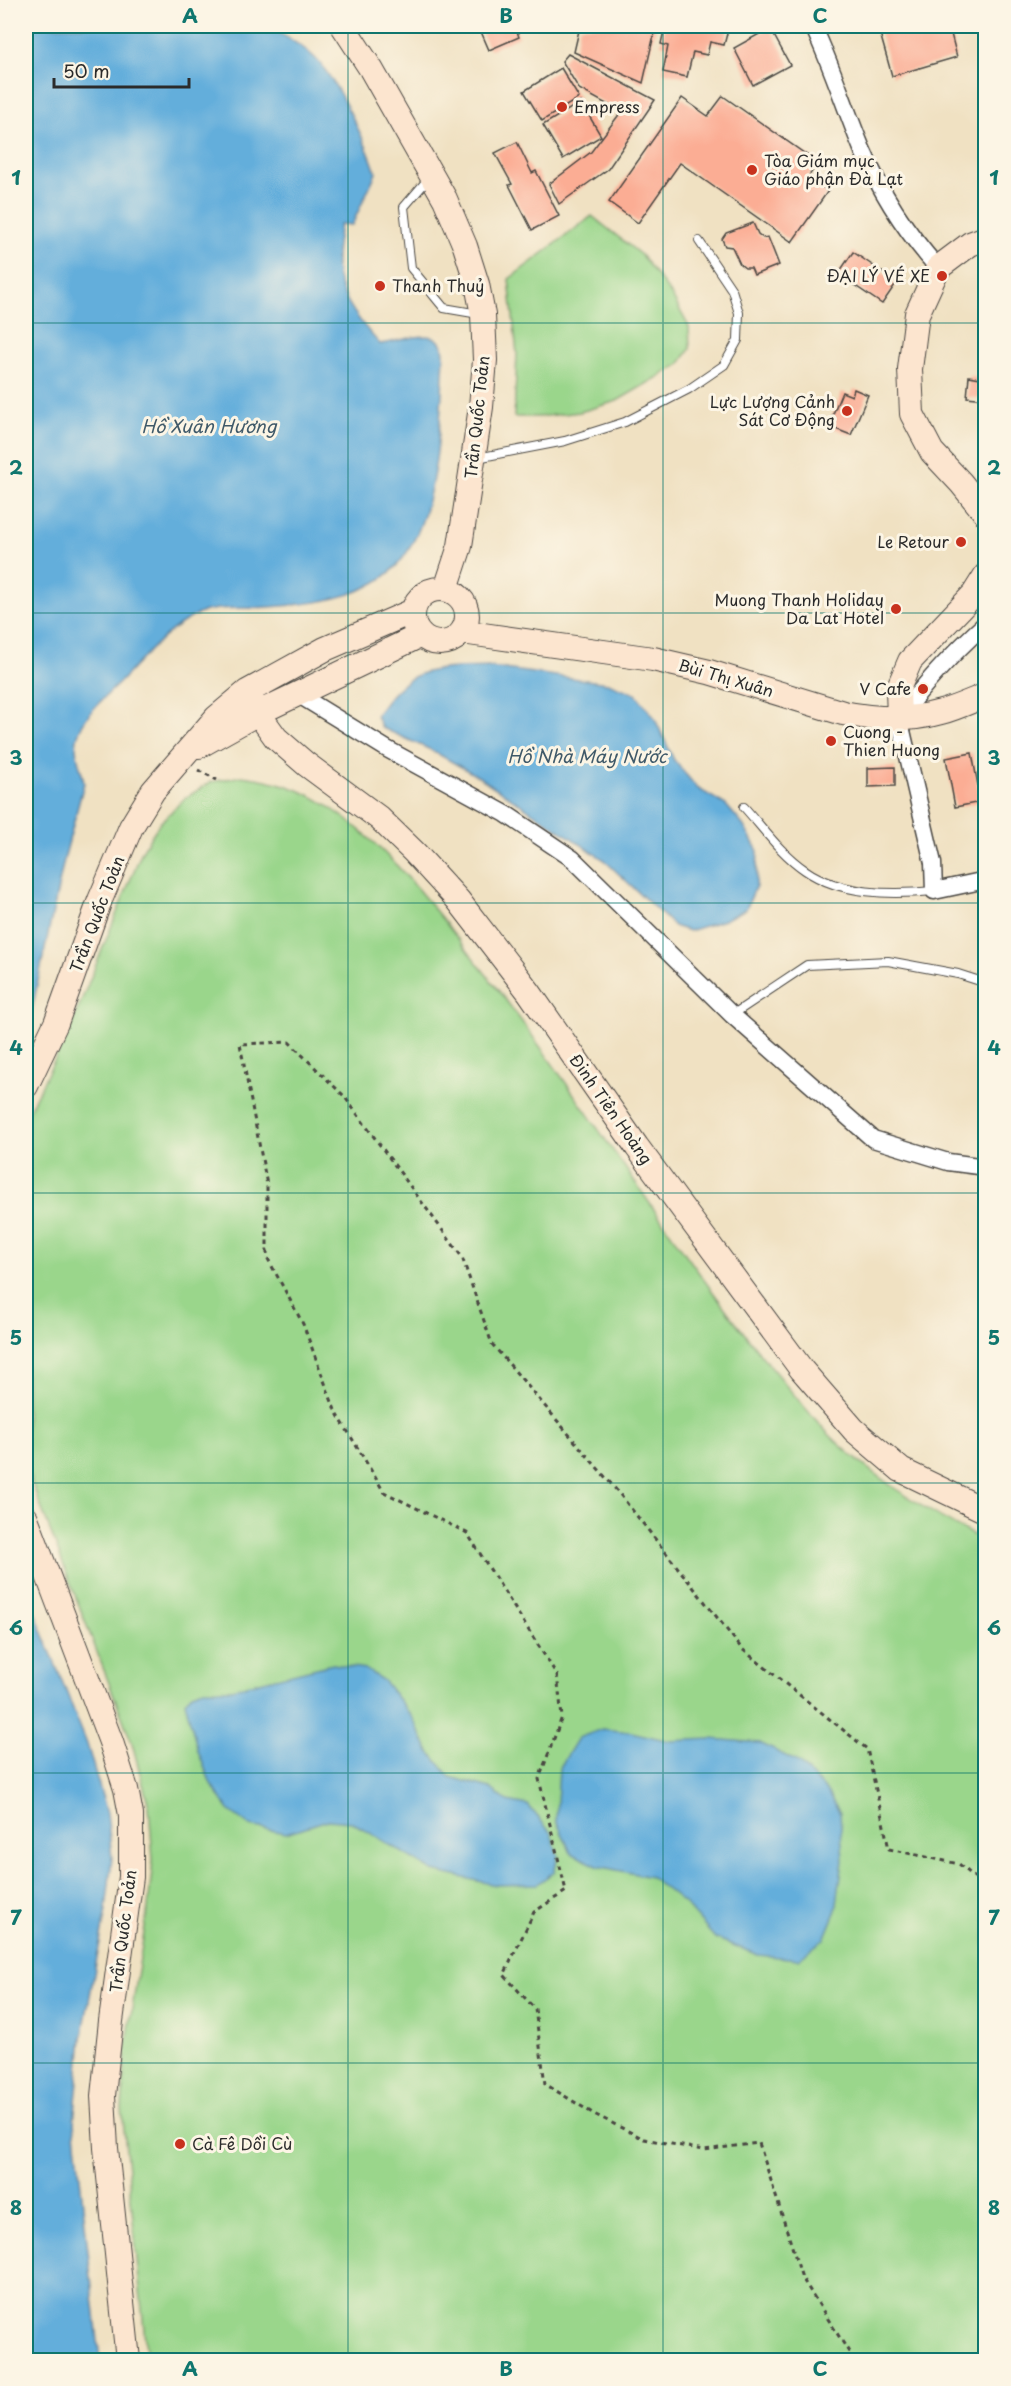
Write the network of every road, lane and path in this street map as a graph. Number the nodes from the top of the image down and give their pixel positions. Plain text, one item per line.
1 (343, 26) edge
2 (813, 26) edge
3 (431, 176) junction
4 (986, 238) edge
5 (699, 241) dead end
6 (938, 268) junction
7 (483, 315) junction
8 (474, 459) junction
9 (986, 514) edge
10 (986, 575) edge
11 (446, 589) junction
12 (413, 610) junction
13 (986, 623) edge
14 (462, 632) junction
15 (421, 634) junction
16 (247, 692) junction
17 (299, 695) junction
18 (986, 696) edge
19 (258, 713) junction
20 (899, 718) junction
21 (187, 753) junction
22 (744, 807) dead end
23 (986, 880) edge
24 (934, 891) junction
25 (986, 983) edge
26 (732, 1015) junction
27 (26, 1086) edge
28 (986, 1167) edge
29 (986, 1511) edge
30 (26, 1518) edge
31 (986, 1887) edge
32 (128, 2361) edge
33 (854, 2361) edge

1 - 3 main road, Trần Quốc Toản
2 - 6 street
3 - 7 main road, Trần Quốc Toản
3 - 7 lane
4 - 6 main road
5 - 8 lane
6 - 9 main road
7 - 8 main road, Trần Quốc Toản
8 - 11 main road, Trần Quốc Toản
10 - 20 main road
11 - 12 main road
11 - 14 main road
12 - 15 main road
12 - 16 main road, Trần Quốc Toản
13 - 20 street
14 - 15 main road
14 - 20 main road, Bùi Thị Xuân
15 - 17 main road, Trần Quốc Toản
16 - 19 main road, Đinh Tiên Hoàng
16 - 21 main road, Trần Quốc Toản
17 - 19 main road, Trần Quốc Toản
17 - 26 street
18 - 20 main road, Bùi Thị Xuân
19 - 21 main road, Trần Quốc Toản
19 - 29 main road, Đinh Tiên Hoàng
20 - 24 street
21 - 27 main road, Trần Quốc Toản
22 - 24 lane
23 - 24 street
25 - 26 lane
26 - 28 street
30 - 32 main road, Trần Quốc Toản
31 - 33 path

